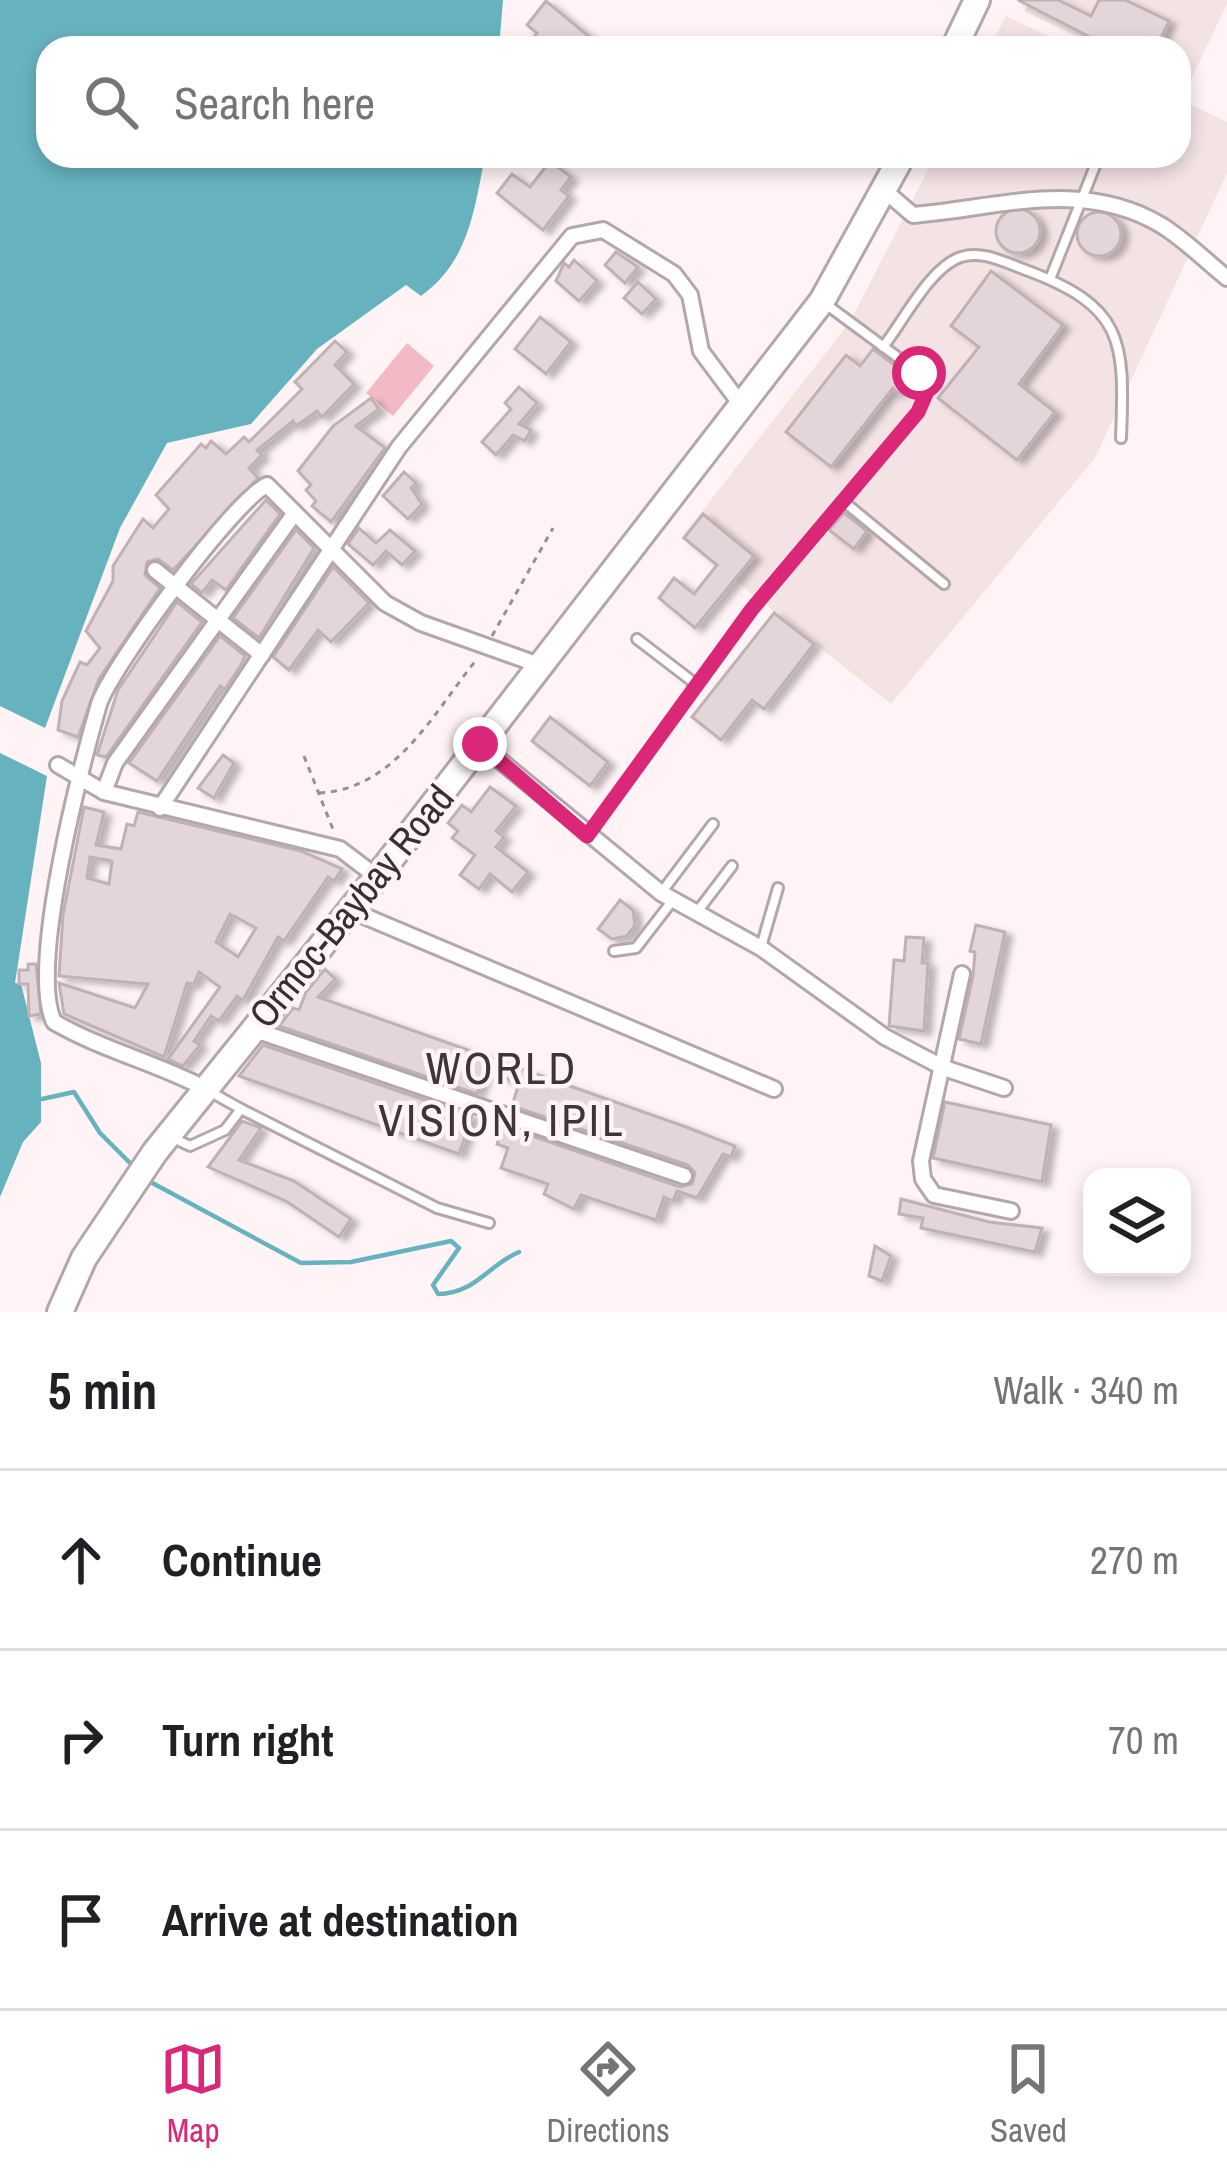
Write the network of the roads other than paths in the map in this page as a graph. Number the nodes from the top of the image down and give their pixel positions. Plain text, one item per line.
1 (977, 0) edge
2 (960, 36) edge
3 (896, 168) edge
4 (1093, 168) edge
5 (885, 190) junction
6 (1078, 198) junction
7 (1227, 278) edge
8 (1050, 279) junction
9 (822, 302) junction
10 (884, 347) junction
11 (742, 406) junction
12 (1121, 438) dead end
13 (843, 501) junction
14 (294, 514) junction
15 (332, 555) junction
16 (155, 570) dead end
17 (944, 584) dead end
18 (177, 587) junction
19 (217, 617) junction
20 (637, 639) dead end
21 (262, 655) junction
22 (542, 665) junction
23 (697, 685) junction
24 (480, 744) junction
25 (58, 765) dead end
26 (83, 780) junction
27 (104, 792) junction
28 (160, 808) junction
29 (713, 824) dead end
30 (587, 836) junction
31 (733, 866) dead end
32 (377, 877) junction
33 (778, 888) dead end
34 (667, 897) junction
35 (350, 910) junction
36 (696, 912) junction
37 (760, 949) junction
38 (614, 951) dead end
39 (962, 974) dead end
40 (252, 1029) junction
41 (944, 1068) junction
42 (1004, 1088) dead end
43 (774, 1089) dead end
44 (208, 1090) junction
45 (241, 1109) junction
46 (161, 1144) junction
47 (684, 1176) dead end
48 (1011, 1211) dead end
49 (489, 1223) dead end
50 (60, 1312) edge

1 - 2 highway
3 - 5 highway, Ormoc-Baybay Road
4 - 6 lane
5 - 6 street
5 - 9 highway, Ormoc-Baybay Road
6 - 7 street
6 - 8 lane
8 - 10 lane
8 - 12 lane
9 - 10 lane
9 - 11 highway, Ormoc-Baybay Road
10 - 13 lane
11 - 15 street
11 - 22 highway, Ormoc-Baybay Road
13 - 17 lane
13 - 23 lane
14 - 15 street
14 - 18 street
14 - 19 street
15 - 21 street
15 - 22 street
16 - 18 street
18 - 19 street
18 - 26 street
19 - 21 street
19 - 27 street
20 - 23 lane
21 - 28 street
22 - 24 highway, Ormoc-Baybay Road
23 - 30 lane
24 - 30 street
24 - 32 highway, Ormoc-Baybay Road
25 - 26 street
26 - 27 street
26 - 44 street
27 - 28 street
28 - 32 street
29 - 34 lane
30 - 34 street
31 - 36 lane
32 - 35 highway, Ormoc-Baybay Road
33 - 37 lane
34 - 36 street
34 - 38 lane
35 - 40 highway, Ormoc-Baybay Road
35 - 43 street
36 - 37 street
37 - 41 street
39 - 41 street
40 - 44 highway, Ormoc-Baybay Road
40 - 47 street
41 - 42 street
41 - 48 street
44 - 45 lane
44 - 46 highway, Ormoc-Baybay Road
45 - 46 lane
45 - 49 lane
46 - 50 highway, Ormoc-Baybay Road

